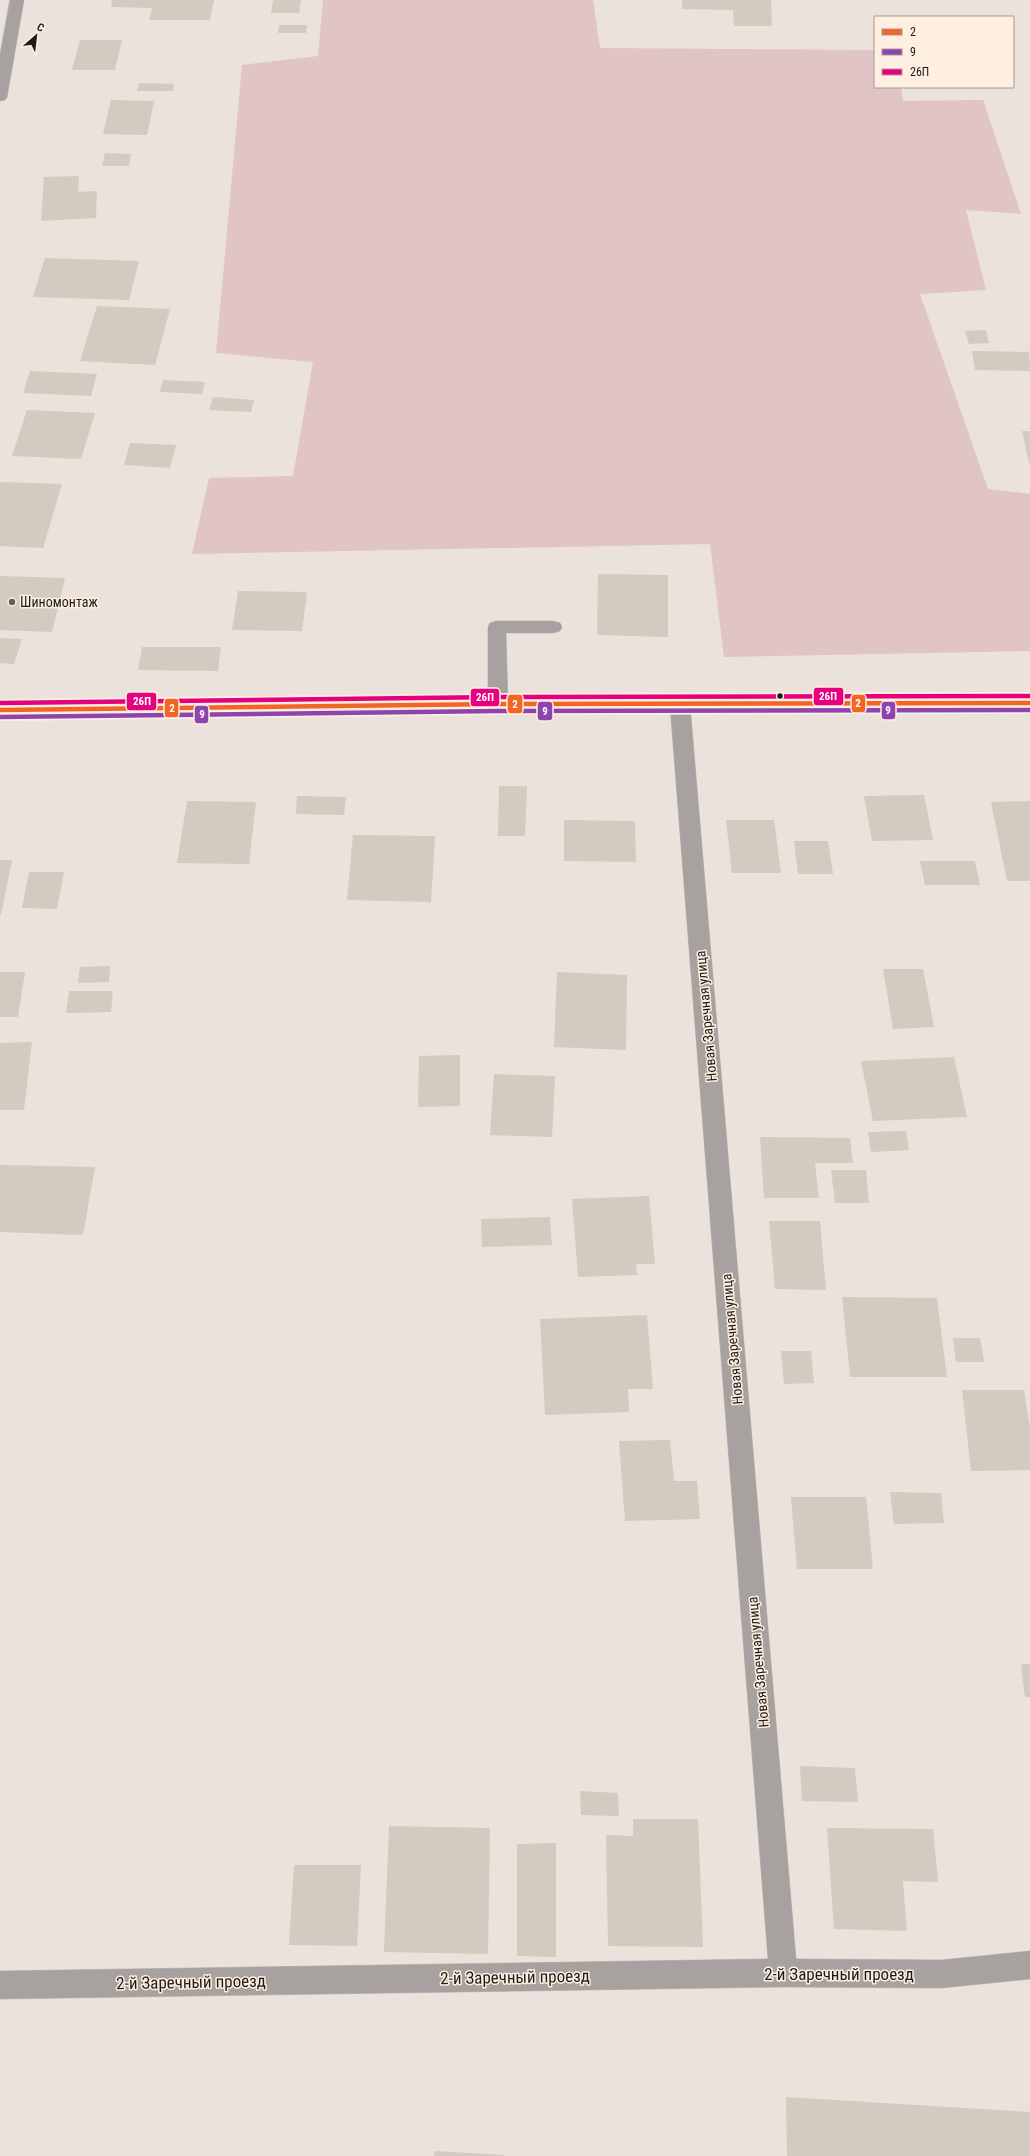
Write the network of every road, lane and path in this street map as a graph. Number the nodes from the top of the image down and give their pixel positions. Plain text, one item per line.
1 (17, 0) edge
2 (0, 97) edge
3 (553, 627) dead end
4 (1030, 703) edge
5 (498, 704) junction
6 (680, 705) junction
7 (0, 710) edge
8 (1030, 1965) edge
9 (783, 1973) junction
10 (0, 1984) edge

1 - 2 street
3 - 5 street
4 - 6 main road
5 - 6 main road
5 - 7 main road
6 - 9 street, Новая Заречная улица
8 - 9 street, 2-й Заречный проезд
9 - 10 street, 2-й Заречный проезд

